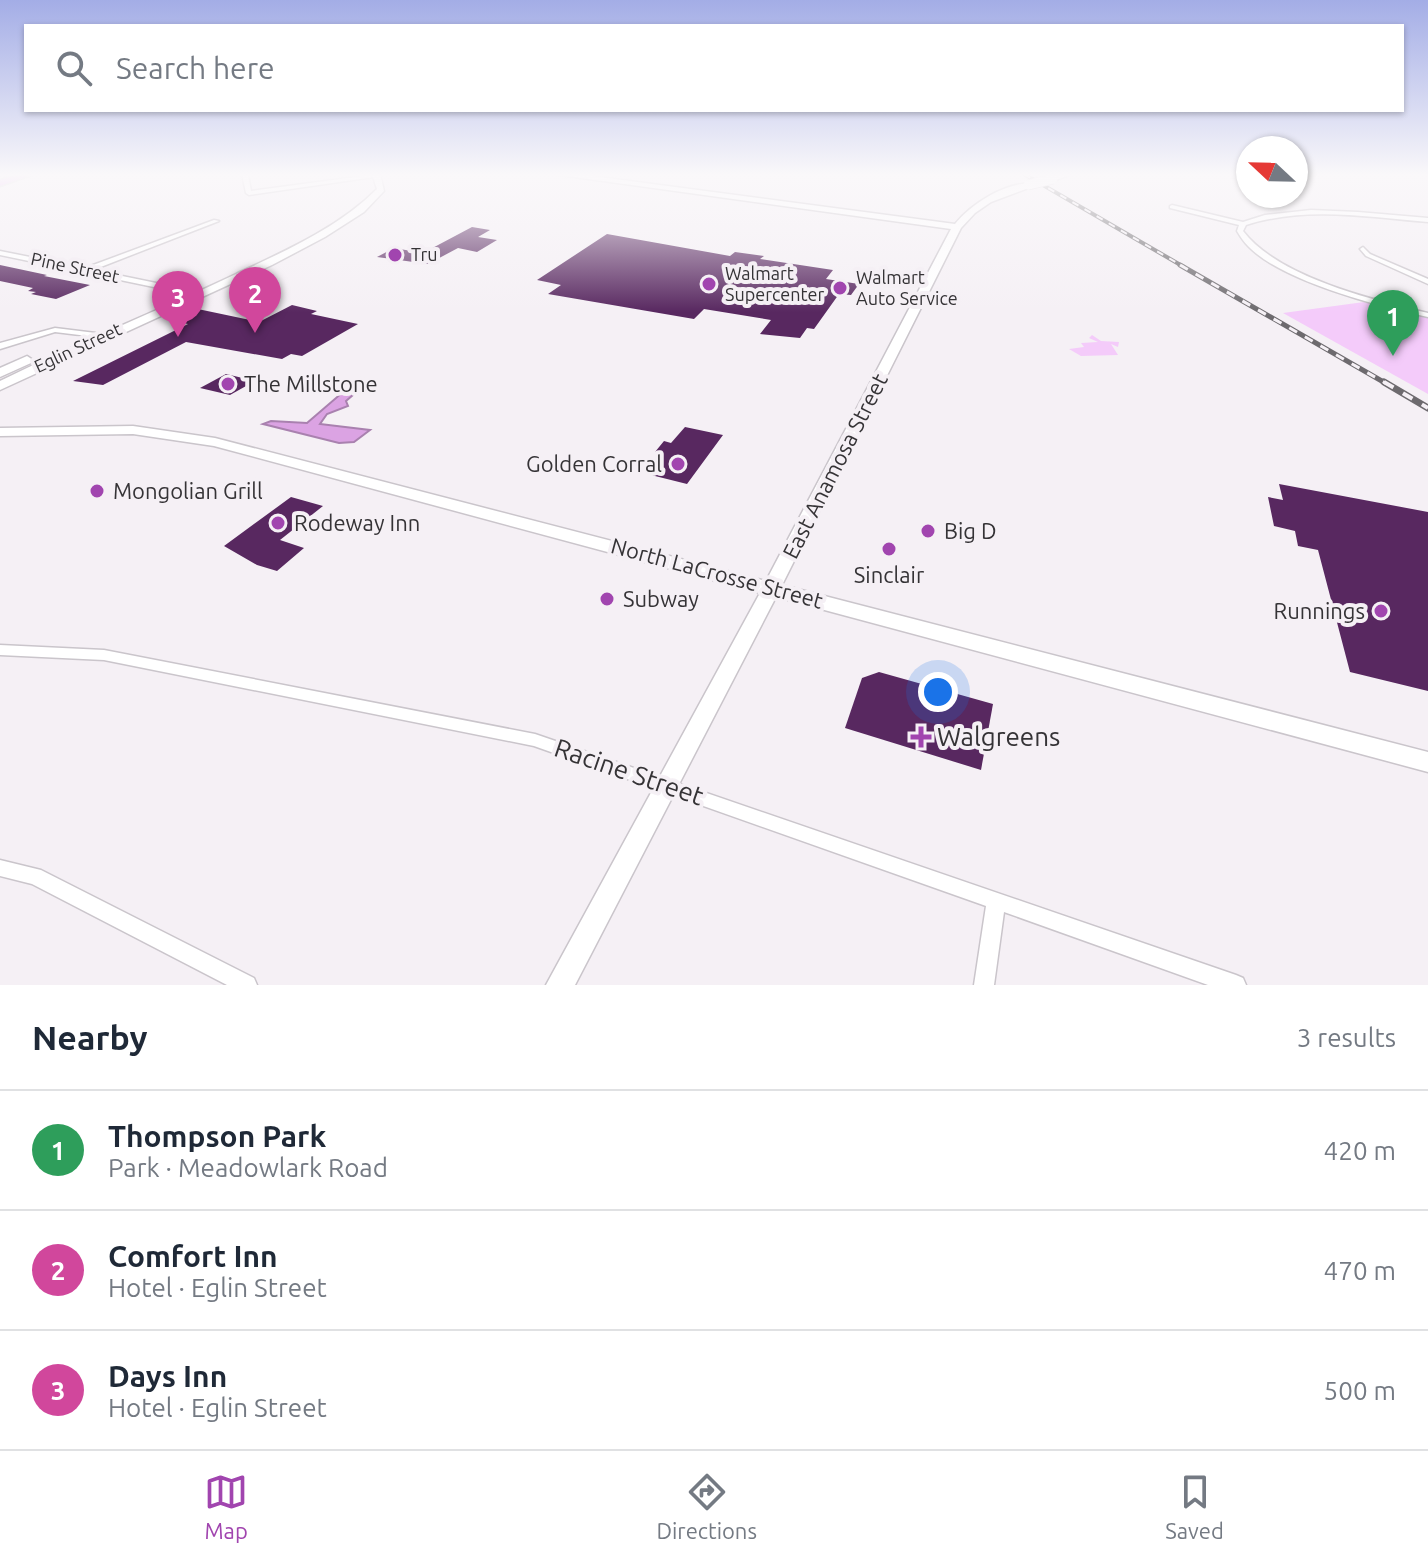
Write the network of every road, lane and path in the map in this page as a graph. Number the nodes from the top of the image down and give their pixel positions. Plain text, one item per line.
1 (345, 220) edge
2 (904, 220) edge
3 (962, 220) edge
4 (1226, 220) edge
5 (1257, 220) edge
6 (216, 221) dead end
7 (1243, 224) junction
8 (957, 227) junction
9 (330, 230) junction
10 (1363, 249) dead end
11 (0, 253) edge
12 (87, 271) junction
13 (1428, 282) edge
14 (183, 291) junction
15 (197, 294) junction
16 (1428, 315) edge
17 (89, 333) junction
18 (104, 336) junction
19 (0, 346) edge
20 (0, 373) edge
21 (0, 386) edge
22 (0, 432) edge
23 (772, 587) junction
24 (0, 650) edge
25 (1428, 762) edge
26 (666, 784) junction
27 (0, 868) edge
28 (996, 903) junction
29 (247, 985) edge
30 (560, 985) edge
31 (984, 985) edge
32 (1236, 985) edge

1 - 9 main road, Eglin Street
2 - 8 main road
3 - 8 main road, East Anamosa Street, bridge
4 - 7 street
5 - 7 street
6 - 12 street
7 - 16 street
8 - 23 main road, East Anamosa Street
9 - 14 main road, Eglin Street
9 - 15 main road, Eglin Street
10 - 13 street
11 - 12 street, Pine Street
12 - 14 street, Pine Street
14 - 15 street, Pine Street
14 - 17 main road, Eglin Street
15 - 18 main road, Eglin Street
17 - 18 street
17 - 19 street
17 - 20 main road, Eglin Street
18 - 21 main road, Eglin Street
22 - 23 main road, North LaCrosse Street
23 - 25 main road, North LaCrosse Street
23 - 26 main road, East Anamosa Street
24 - 26 street, Racine Street
26 - 28 street, Racine Street
26 - 30 main road, East Anamosa Street
27 - 29 street
28 - 31 street
28 - 32 street, Racine Street

